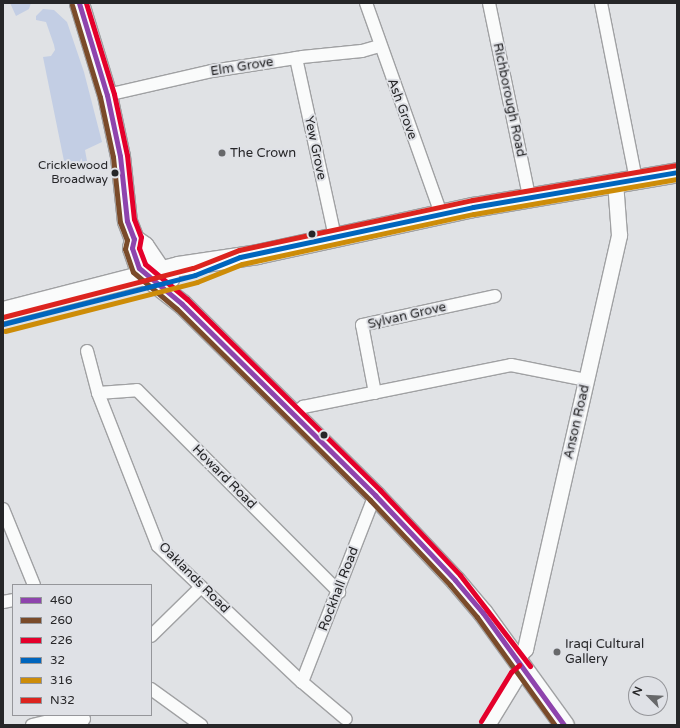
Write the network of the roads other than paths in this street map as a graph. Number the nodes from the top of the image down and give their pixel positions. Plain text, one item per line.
1 (79, 3) edge
2 (366, 3) edge
3 (489, 3) edge
4 (601, 3) edge
5 (379, 46) junction
6 (296, 58) junction
7 (107, 95) junction
8 (677, 172) edge
9 (636, 180) junction
10 (615, 182) junction
11 (529, 196) junction
12 (441, 214) junction
13 (335, 237) junction
14 (159, 278) junction
15 (495, 296) dead end
16 (3, 311) edge
17 (3, 324) edge
18 (87, 351) dead end
19 (586, 380) junction
20 (98, 393) junction
21 (375, 393) junction
22 (293, 415) junction
23 (375, 495) junction
24 (3, 509) edge
25 (34, 584) edge
26 (201, 587) junction
27 (339, 592) junction
28 (152, 635) edge
29 (520, 664) junction
30 (302, 682) junction
31 (152, 689) edge
32 (346, 719) dead end
33 (84, 720) edge
34 (32, 725) edge
35 (201, 725) edge
36 (487, 725) edge
37 (564, 725) edge

1 - 7 main road
2 - 5 street, Ash Grove
3 - 11 street, Richborough Road
4 - 9 street
5 - 6 street, Elm Grove
5 - 12 street, Ash Grove
6 - 7 street, Elm Grove
6 - 13 street, Yew Grove
7 - 14 main road
8 - 9 main road
9 - 10 main road
10 - 11 main road
10 - 19 street, Anson Road
11 - 12 main road
12 - 13 main road
13 - 14 main road
14 - 16 main road
14 - 17 main road
14 - 22 main road
15 - 21 street, Sylvan Grove
18 - 20 street, Oaklands Road
19 - 21 street
19 - 29 street, Anson Road
20 - 26 street, Oaklands Road
20 - 27 street, Howard Road
21 - 22 street
22 - 23 main road
23 - 27 street, Rockhall Road
23 - 29 main road
24 - 25 street
26 - 28 street
26 - 30 street, Oaklands Road
27 - 30 street, Rockhall Road
29 - 36 street, Anson Road
29 - 37 main road
30 - 32 street, Oaklands Road
31 - 35 street
33 - 34 street

